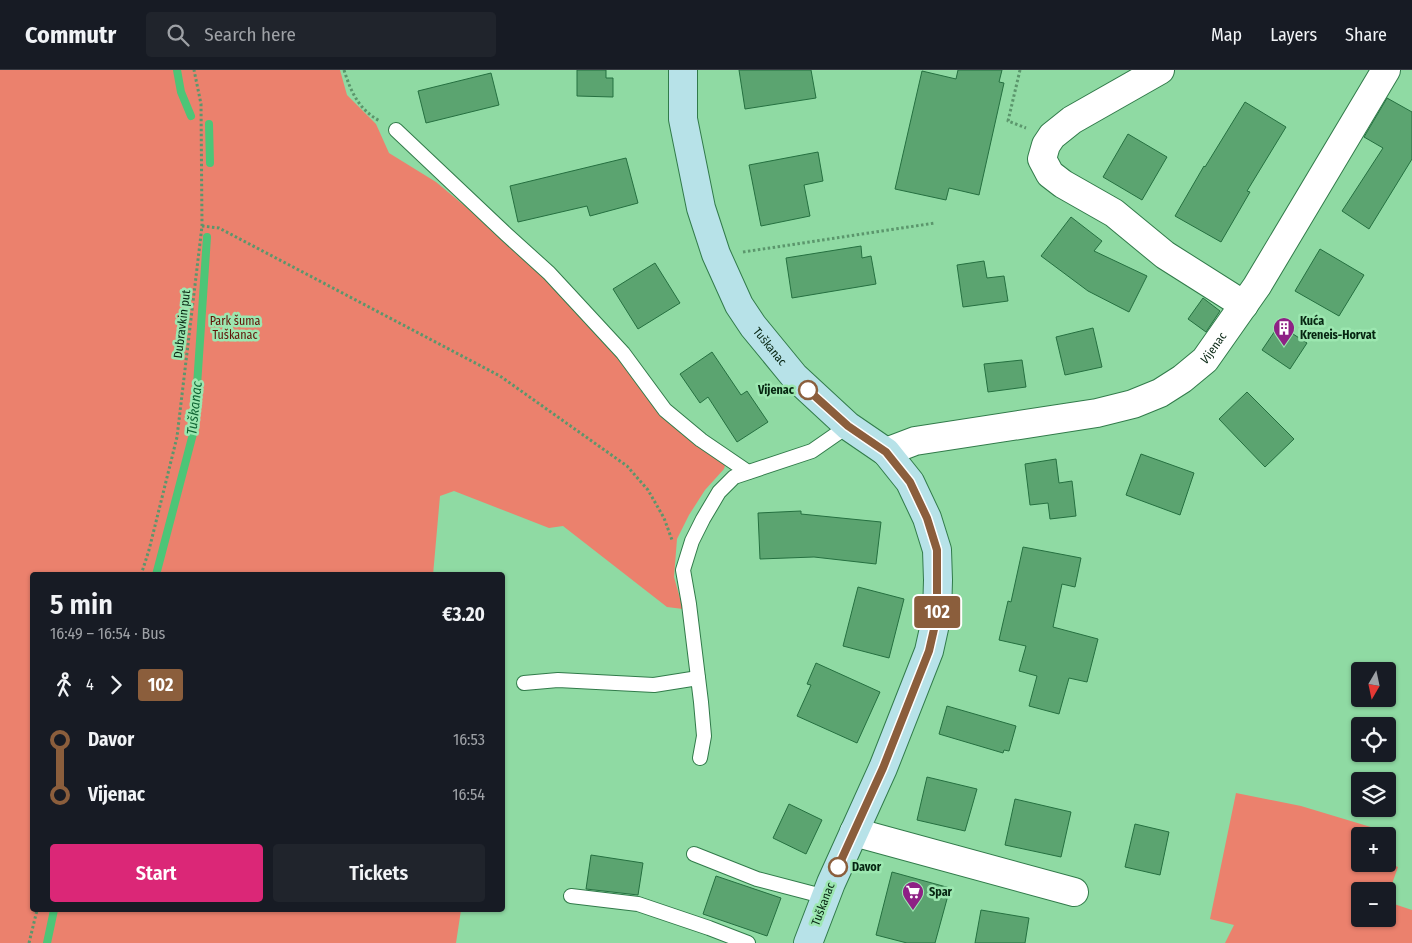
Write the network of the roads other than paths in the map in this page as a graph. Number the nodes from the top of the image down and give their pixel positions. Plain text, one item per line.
1 (683, 70) edge
2 (1160, 70) edge
3 (1386, 70) edge
4 (396, 130) road end
5 (1244, 305) junction
6 (848, 426) junction
7 (886, 452) junction
8 (748, 472) junction
9 (698, 678) junction
10 (524, 683) dead end
11 (700, 758) dead end
12 (854, 832) junction
13 (694, 854) dead end
14 (1074, 892) dead end
15 (571, 896) dead end
16 (826, 897) junction
17 (748, 943) edge
18 (808, 943) edge

1 - 6 street, Tuškanac
2 - 5 street
3 - 5 street, Vijenac
4 - 8 lane
5 - 7 street, Vijenac
6 - 7 street, Tuškanac
6 - 8 lane
7 - 12 street, Tuškanac
8 - 9 lane
9 - 10 lane
9 - 11 lane
12 - 14 street
12 - 16 street, Tuškanac
13 - 16 lane
15 - 17 lane
16 - 18 street, Tuškanac

